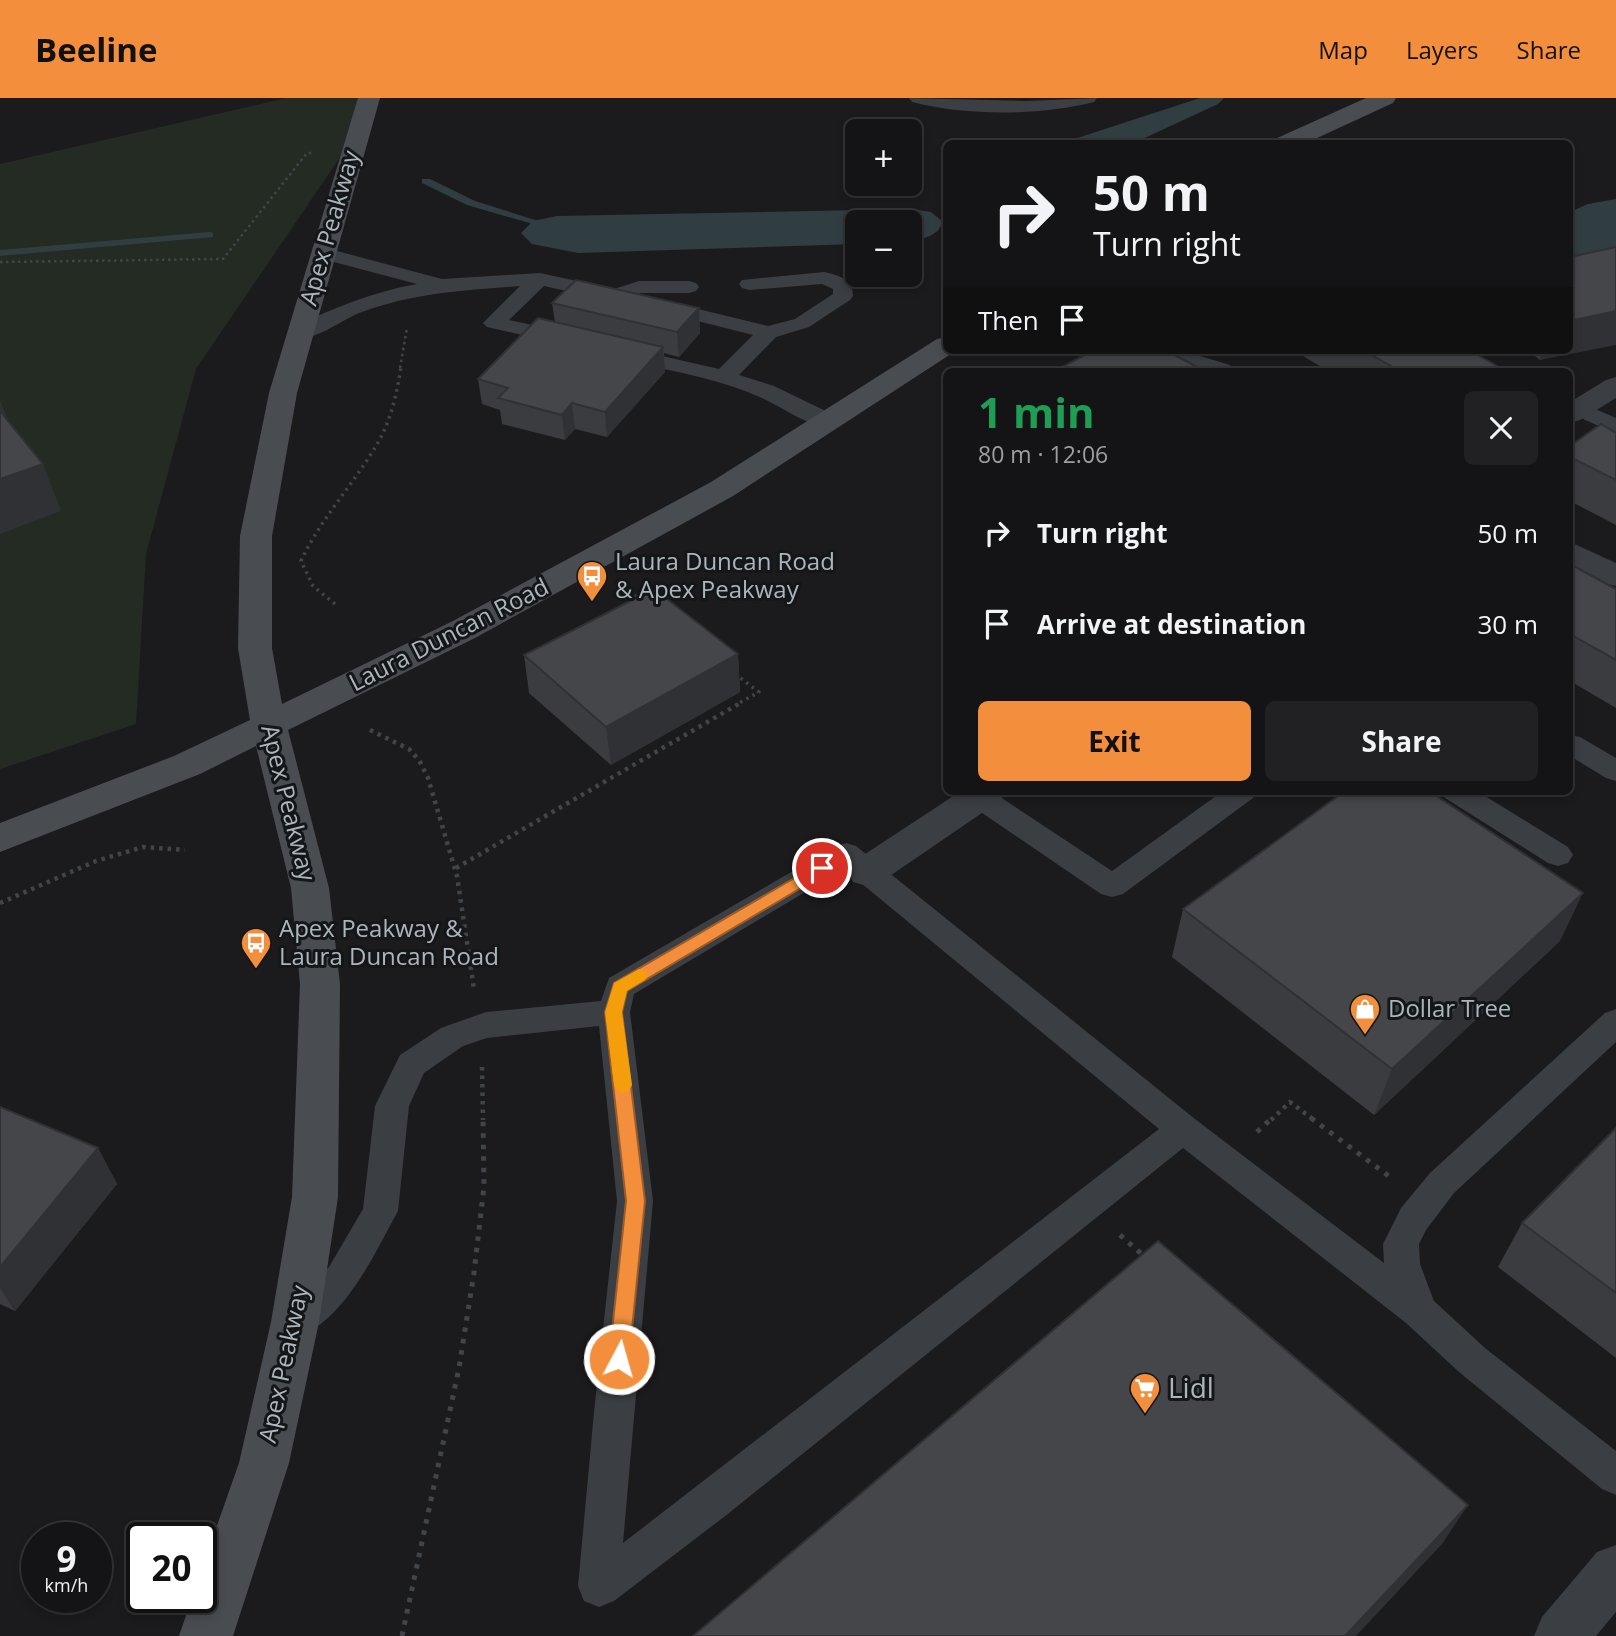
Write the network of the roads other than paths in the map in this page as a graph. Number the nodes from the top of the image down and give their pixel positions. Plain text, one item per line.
1 (369, 98) edge
2 (918, 98) edge
3 (1088, 98) edge
4 (1374, 100) edge
5 (1291, 140) edge
6 (322, 253) junction
7 (540, 279) junction
8 (749, 284) dead end
9 (445, 285) junction
10 (689, 287) dead end
11 (615, 296) junction
12 (768, 331) junction
13 (300, 333) junction
14 (943, 348) edge
15 (1165, 354) edge
16 (1216, 354) edge
17 (1209, 368) edge
18 (1230, 368) edge
19 (724, 377) junction
20 (1616, 386) edge
21 (1573, 409) edge
22 (1573, 410) edge
23 (828, 421) junction
24 (1616, 427) edge
25 (1573, 554) edge
26 (1616, 576) edge
27 (268, 724) junction
28 (1573, 746) edge
29 (1616, 771) edge
30 (982, 795) edge
31 (985, 795) edge
32 (1237, 795) edge
33 (1461, 795) edge
34 (0, 838) edge
35 (1558, 855) dead end
36 (867, 872) junction
37 (614, 1012) junction
38 (1616, 1022) edge
39 (1183, 1129) junction
40 (1419, 1311) junction
41 (295, 1322) junction
42 (1616, 1476) edge
43 (1616, 1571) edge
44 (206, 1636) edge
45 (1561, 1636) edge

1 - 6 main road, Apex Peakway
2 - 3 lane
4 - 5 main road
6 - 9 lane
6 - 13 main road, Apex Peakway
7 - 9 lane
7 - 11 lane
7 - 19 lane
8 - 12 lane
9 - 13 lane
10 - 11 lane
11 - 12 lane
12 - 19 lane
13 - 27 main road, Apex Peakway
14 - 23 main road, Laura Duncan Road
15 - 17 street
16 - 18 street
19 - 23 lane
20 - 21 street
22 - 24 lane
23 - 27 main road, Laura Duncan Road
25 - 26 street
27 - 34 main road, Laura Duncan Road
27 - 41 main road, Apex Peakway
28 - 29 lane
30 - 36 street
31 - 32 lane
33 - 35 lane
36 - 37 lane
36 - 39 lane
37 - 39 lane
37 - 41 lane
38 - 40 lane
39 - 40 lane
40 - 42 lane
41 - 44 main road, Apex Peakway
43 - 45 street

